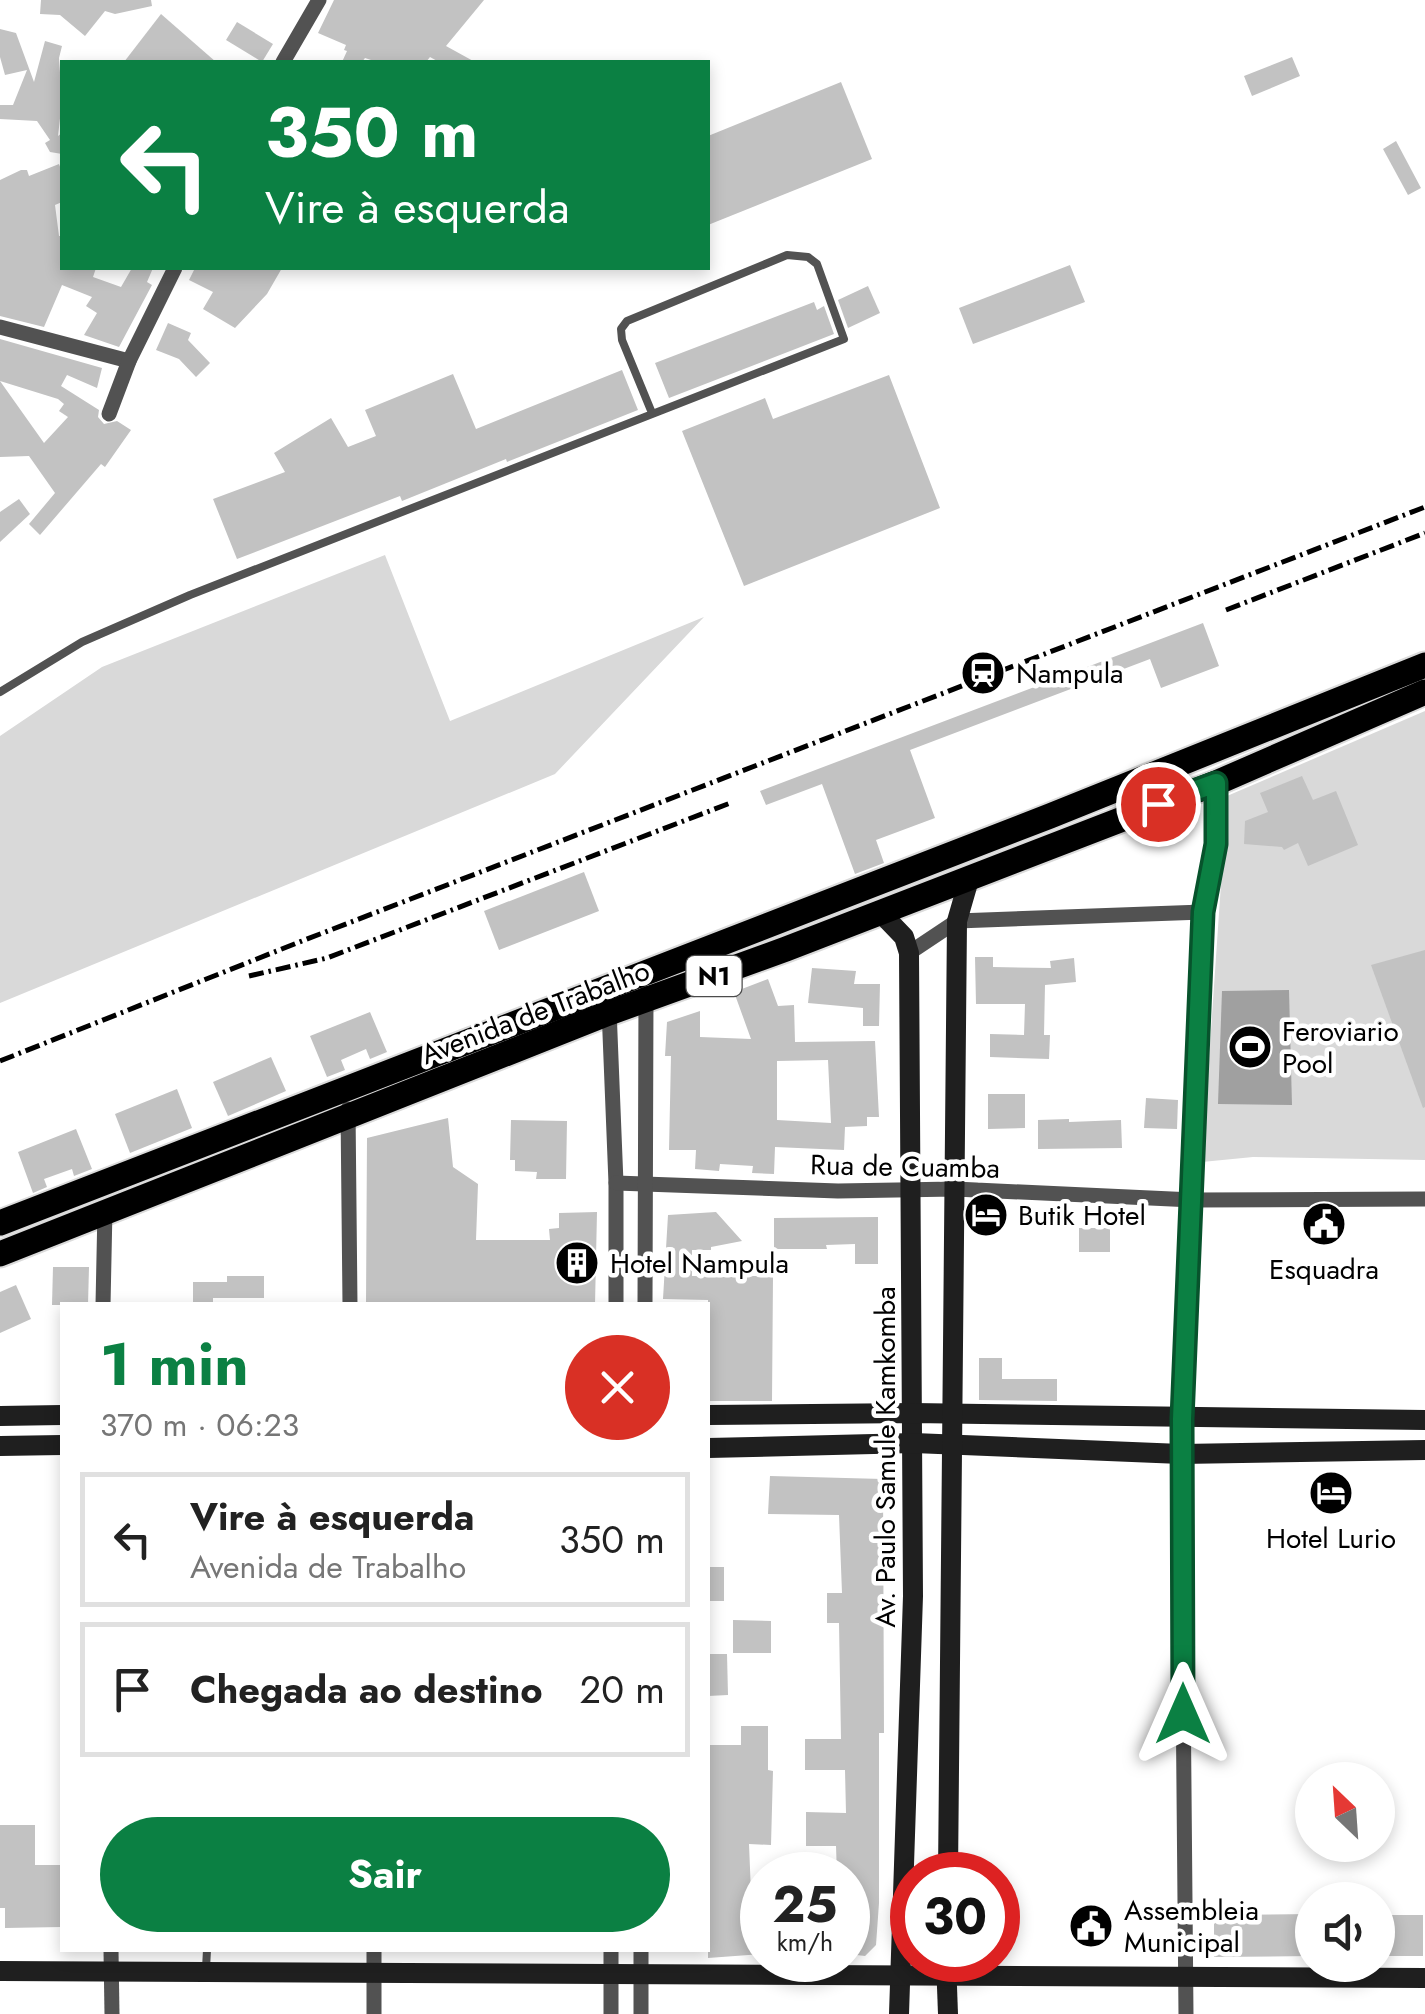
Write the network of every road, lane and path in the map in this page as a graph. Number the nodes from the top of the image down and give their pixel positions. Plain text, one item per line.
1 (318, 0) edge
2 (285, 60) edge
3 (174, 270) edge
4 (0, 327) edge
5 (129, 361) junction
6 (109, 414) dead end
7 (652, 414) junction
8 (1425, 665) edge
9 (0, 692) edge
10 (1425, 692) edge
11 (1216, 783) junction
12 (1118, 788) junction
13 (1129, 815) junction
14 (970, 876) junction
15 (879, 911) junction
16 (1203, 912) junction
17 (956, 920) junction
18 (774, 921) junction
19 (786, 949) junction
20 (910, 954) junction
21 (645, 974) junction
22 (608, 1000) junction
23 (646, 1002) junction
24 (348, 1090) junction
25 (348, 1119) junction
26 (106, 1181) junction
27 (616, 1183) junction
28 (646, 1183) junction
29 (913, 1190) junction
30 (955, 1190) junction
31 (1425, 1199) edge
32 (1192, 1200) junction
33 (105, 1214) junction
34 (0, 1223) edge
35 (0, 1254) edge
36 (103, 1302) edge
37 (350, 1302) edge
38 (616, 1302) edge
39 (645, 1302) edge
40 (913, 1413) junction
41 (60, 1415) edge
42 (710, 1415) edge
43 (952, 1415) junction
44 (0, 1416) edge
45 (1182, 1419) junction
46 (1425, 1420) edge
47 (914, 1443) junction
48 (954, 1444) junction
49 (60, 1445) edge
50 (0, 1446) edge
51 (710, 1448) edge
52 (1425, 1450) edge
53 (1182, 1454) junction
54 (904, 1852) edge
55 (948, 1852) edge
56 (111, 1952) edge
57 (206, 1952) edge
58 (374, 1952) edge
59 (611, 1952) edge
60 (641, 1952) edge
61 (1020, 1970) edge
62 (0, 1971) edge
63 (112, 1972) junction
64 (206, 1973) junction
65 (375, 1974) junction
66 (611, 1975) junction
67 (890, 1975) edge
68 (1185, 1975) junction
69 (641, 1976) junction
70 (1425, 1978) edge
71 (899, 1982) edge
72 (947, 1982) edge
73 (112, 2014) edge
74 (374, 2014) edge
75 (611, 2014) edge
76 (641, 2014) edge
77 (899, 2014) edge
78 (948, 2014) edge
79 (1186, 2014) edge

1 - 2 street
3 - 5 street
4 - 5 street
5 - 6 street
7 - 7 lane
7 - 9 lane
8 - 12 highway, Avenida de Trabalho / N1
10 - 11 highway, Avenida de Trabalho / N1
11 - 13 highway, Avenida de Trabalho / N1
11 - 16 street
12 - 13 highway
12 - 18 highway, Avenida de Trabalho / N1
13 - 14 highway, Avenida de Trabalho / N1
14 - 15 highway, Avenida de Trabalho / N1
14 - 17 main road
15 - 19 highway, Avenida de Trabalho / N1
15 - 20 main road
16 - 17 street
16 - 32 street
17 - 20 street
17 - 30 main road
18 - 19 highway
18 - 21 highway, Avenida de Trabalho / N1
19 - 23 highway, Avenida de Trabalho / N1
20 - 29 main road, Av. Paulo Samule Kamkomba
21 - 22 highway, Avenida de Trabalho / N1
21 - 23 street
22 - 23 highway, Avenida de Trabalho / N1
22 - 24 highway, Avenida de Trabalho / N1
22 - 25 highway, Avenida de Trabalho / N1
22 - 27 street
23 - 28 street
24 - 25 street
24 - 26 highway, Avenida de Trabalho / N1
25 - 33 highway, Avenida de Trabalho / N1
25 - 37 street
26 - 33 street
26 - 34 highway, Avenida de Trabalho / N1
27 - 28 street, Rua de Cuamba
27 - 38 street
28 - 29 street, Rua de Cuamba
28 - 39 street
29 - 30 street, Rua de Cuamba
29 - 40 main road, Av. Paulo Samule Kamkomba
30 - 32 street, Rua de Cuamba
30 - 43 main road
31 - 32 street, Rua de Cuamba
32 - 45 street
33 - 35 highway, Avenida de Trabalho / N1
33 - 36 street
40 - 42 main road
40 - 43 main road
40 - 47 main road, Av. Paulo Samule Kamkomba
41 - 44 main road
43 - 45 main road
43 - 48 main road
45 - 46 main road
45 - 53 street
47 - 48 main road
47 - 51 main road
47 - 54 main road, Av. Paulo Samule Kamkomba
48 - 53 main road
48 - 55 main road
49 - 50 main road
52 - 53 main road
53 - 68 street
56 - 63 street
57 - 64 lane
58 - 65 street
59 - 66 street
60 - 69 street
61 - 68 main road
62 - 63 main road
63 - 64 main road
63 - 73 street
64 - 65 main road
65 - 66 main road
65 - 74 street
66 - 69 main road
66 - 75 street
67 - 69 main road
68 - 70 main road
68 - 79 street
69 - 76 street
71 - 77 main road, Av. Paulo Samule Kamkomba
72 - 78 main road

